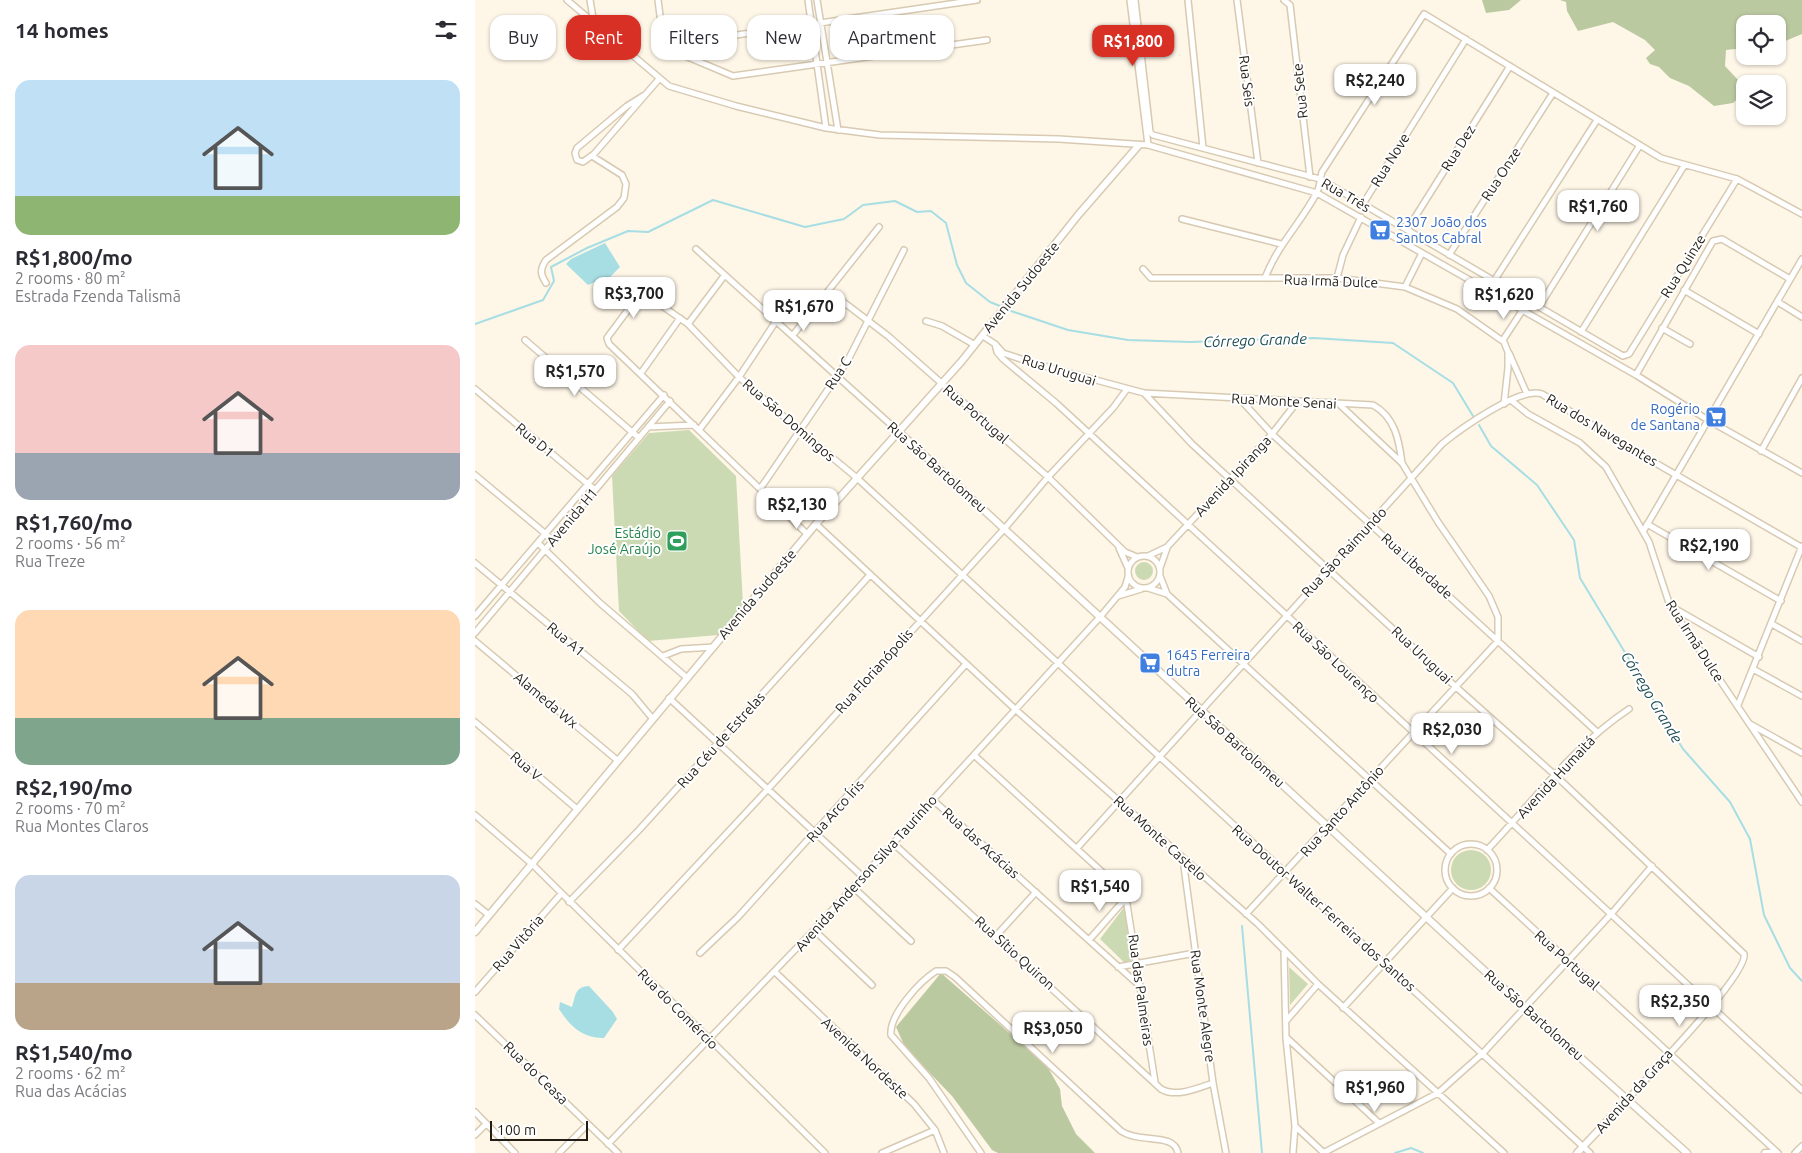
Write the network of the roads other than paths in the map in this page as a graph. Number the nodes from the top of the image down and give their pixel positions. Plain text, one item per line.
1 (567, 0) edge
2 (590, 0) edge
3 (658, 0) edge
4 (808, 0) edge
5 (817, 0) edge
6 (977, 0) edge
7 (1130, 0) edge
8 (1135, 0) edge
9 (1187, 0) edge
10 (1237, 0) edge
11 (1284, 0) edge
12 (584, 15) edge
13 (593, 15) edge
14 (810, 15) edge
15 (819, 15) edge
16 (820, 23) joint
17 (1466, 39) junction
18 (987, 40) dead end
19 (637, 60) edge
20 (818, 60) edge
21 (827, 64) junction
22 (819, 65) junction
23 (1510, 66) junction
24 (659, 79) junction
25 (1553, 93) junction
26 (643, 96) junction
27 (1597, 120) junction
28 (826, 128) junction
29 (838, 130) junction
30 (1139, 145) junction
31 (1148, 146) junction
32 (1640, 146) junction
33 (1203, 148) junction
34 (592, 156) junction
35 (1258, 163) junction
36 (1684, 166) junction
37 (1309, 177) junction
38 (1320, 179) junction
39 (1737, 179) junction
40 (1317, 193) junction
41 (1363, 204) junction
42 (1802, 214) edge
43 (1361, 217) junction
44 (1182, 219) dead end
45 (879, 227) dead end
46 (1407, 230) junction
47 (1281, 244) junction
48 (696, 249) dead end
49 (904, 250) dead end
50 (1422, 253) junction
51 (1449, 255) junction
52 (1802, 259) edge
53 (1143, 269) dead end
54 (724, 276) junction
55 (1265, 278) junction
56 (1337, 278) junction
57 (1790, 279) junction
58 (1494, 281) junction
59 (628, 282) dead end
60 (546, 283) dead end
61 (1405, 287) junction
62 (1684, 290) junction
63 (643, 291) junction
64 (829, 291) junction
65 (1777, 302) junction
66 (1539, 307) junction
67 (1522, 310) junction
68 (1802, 317) edge
69 (680, 318) junction
70 (867, 320) junction
71 (776, 321) junction
72 (927, 321) dead end
73 (687, 324) junction
74 (1663, 328) junction
75 (1581, 332) junction
76 (1759, 334) junction
77 (793, 336) junction
78 (983, 336) junction
79 (525, 340) dead end
80 (1503, 340) junction
81 (995, 344) junction
82 (1690, 344) dead end
83 (975, 345) junction
84 (1508, 352) junction
85 (1629, 354) joint
86 (641, 373) junction
87 (1636, 375) junction
88 (837, 376) junction
89 (739, 378) junction
90 (1802, 378) edge
91 (940, 383) junction
92 (475, 389) edge
93 (1127, 389) junction
94 (1144, 393) junction
95 (1527, 394) junction
96 (664, 395) junction
97 (1239, 398) junction
98 (669, 401) junction
99 (1512, 401) junction
100 (1297, 402) junction
101 (1339, 404) junction
102 (1504, 404) junction
103 (1708, 420) junction
104 (694, 425) junction
105 (648, 427) junction
106 (699, 430) junction
107 (799, 430) junction
108 (631, 432) junction
109 (899, 432) junction
110 (1089, 434) junction
111 (1272, 434) junction
112 (639, 438) junction
113 (1761, 451) junction
114 (1402, 463) junction
115 (1802, 473) edge
116 (1677, 474) junction
117 (475, 475) edge
118 (1048, 477) junction
119 (857, 478) junction
120 (1230, 479) junction
121 (1410, 479) junction
122 (587, 484) junction
123 (760, 489) junction
124 (595, 490) junction
125 (816, 524) junction
126 (1371, 524) junction
127 (1647, 524) junction
128 (1187, 526) junction
129 (1005, 528) junction
130 (1644, 530) junction
131 (546, 534) junction
132 (807, 534) junction
133 (553, 540) junction
134 (1117, 542) junction
135 (538, 543) junction
136 (1802, 546) edge
137 (1167, 547) junction
138 (545, 549) junction
139 (1148, 556) junction
140 (1137, 557) junction
141 (475, 564) edge
142 (1128, 568) junction
143 (1160, 568) junction
144 (1329, 569) junction
145 (963, 574) junction
146 (870, 575) junction
147 (1160, 576) junction
148 (1128, 578) junction
149 (501, 585) junction
150 (1141, 588) junction
151 (1148, 588) junction
152 (509, 592) junction
153 (1167, 594) junction
154 (1118, 596) junction
155 (1781, 601) junction
156 (1671, 606) junction
157 (475, 616) edge
158 (1285, 616) junction
159 (1100, 617) junction
160 (919, 622) junction
161 (1772, 624) junction
162 (475, 633) edge
163 (1498, 640) junction
164 (475, 641) edge
165 (1802, 641) edge
166 (714, 646) junction
167 (663, 656) junction
168 (1759, 657) junction
169 (1057, 663) junction
170 (966, 664) junction
171 (1242, 664) junction
172 (1753, 669) junction
173 (686, 677) junction
174 (1456, 687) junction
175 (1802, 696) edge
176 (669, 698) junction
177 (1738, 706) junction
178 (1015, 709) junction
179 (1629, 709) dead end
180 (1200, 710) junction
181 (652, 718) junction
182 (475, 722) edge
183 (1748, 723) junction
184 (1597, 732) junction
185 (1413, 733) junction
186 (718, 744) junction
187 (1802, 753) edge
188 (973, 755) junction
189 (1158, 756) junction
190 (617, 760) junction
191 (1555, 775) junction
192 (1371, 780) junction
193 (768, 789) junction
194 (933, 800) junction
195 (1118, 800) junction
196 (1802, 802) edge
197 (577, 809) junction
198 (475, 815) edge
199 (1513, 823) junction
200 (1328, 826) junction
201 (816, 832) junction
202 (893, 843) junction
203 (1077, 848) junction
204 (1487, 850) junction
205 (1451, 854) junction
206 (1183, 859) junction
207 (532, 864) junction
208 (1651, 866) junction
209 (1286, 872) junction
210 (863, 876) junction
211 (853, 887) junction
212 (1453, 888) junction
213 (1489, 888) junction
214 (1036, 892) junction
215 (561, 894) junction
216 (1126, 898) junction
217 (569, 902) junction
218 (475, 904) edge
219 (1611, 913) junction
220 (1246, 914) junction
221 (489, 915) junction
222 (1428, 918) junction
223 (814, 930) junction
224 (475, 932) edge
225 (995, 936) junction
226 (1089, 940) junction
227 (911, 941) dead end
228 (618, 950) junction
229 (1284, 950) junction
230 (700, 953) dead end
231 (1195, 953) junction
232 (1745, 957) joint
233 (1568, 961) junction
234 (1137, 964) junction
235 (1384, 964) junction
236 (1118, 967) junction
237 (775, 972) junction
238 (1318, 984) junction
239 (872, 985) dead end
240 (1141, 987) junction
241 (475, 992) edge
242 (1713, 1006) junction
243 (1343, 1008) junction
244 (1525, 1008) junction
245 (475, 1015) edge
246 (1285, 1021) junction
247 (1286, 1038) junction
248 (710, 1041) junction
249 (1669, 1052) junction
250 (1483, 1053) junction
251 (1155, 1082) junction
252 (1213, 1084) junction
253 (1802, 1090) edge
254 (1438, 1093) junction
255 (1627, 1100) junction
256 (475, 1112) edge
257 (1379, 1123) junction
258 (485, 1124) junction
259 (587, 1124) junction
260 (1295, 1126) junction
261 (935, 1130) junction
262 (475, 1136) edge
263 (608, 1144) junction
264 (1802, 1146) edge
265 (1583, 1147) junction
266 (515, 1153) edge
267 (559, 1153) edge
268 (618, 1153) edge
269 (825, 1153) edge
270 (882, 1153) edge
271 (944, 1153) edge
272 (981, 1153) edge
273 (1178, 1153) edge
274 (1226, 1153) edge
275 (1293, 1153) edge
276 (1323, 1153) edge
277 (1504, 1153) edge
278 (1577, 1153) edge
279 (1590, 1153) edge
280 (1687, 1153) edge
281 (1765, 1153) edge
282 (1773, 1153) edge
283 (1778, 1153) edge
284 (1795, 1153) edge

1 - 12 street
2 - 13 street
3 - 22 street
4 - 14 street
5 - 15 street
6 - 16 street
7 - 31 street
8 - 33 street, Rua Três
9 - 33 street
10 - 35 street, Rua Seis
11 - 37 street, Rua Sete
16 - 21 street
17 - 23 street
17 - 38 street
17 - 41 street, Rua Nove
18 - 21 street
19 - 24 street
20 - 22 street
21 - 22 street
21 - 29 street
22 - 28 street
23 - 25 street
23 - 46 street, Rua Dez
24 - 26 street
24 - 28 street
25 - 27 street
25 - 51 street, Rua Onze
26 - 34 street
26 - 34 street
27 - 32 street
27 - 58 street
28 - 29 street
29 - 30 street
30 - 31 street
30 - 78 street, Avenida Sudoeste
31 - 40 street
32 - 36 street
32 - 66 street
33 - 35 street, Rua Três
34 - 60 street
35 - 37 street, Rua Três
36 - 39 street
36 - 75 street
37 - 38 street, Rua Três
38 - 40 street
38 - 41 street, Rua Três
39 - 42 street
39 - 85 street, Rua Quinze
40 - 43 street
40 - 47 street
41 - 46 street, Rua Três
43 - 50 street
43 - 56 street
44 - 47 street
45 - 64 street
46 - 51 street, Rua Três
47 - 55 street
48 - 54 street, Rua São Bartolomeu
49 - 70 street, Rua C
50 - 61 street
50 - 67 street
51 - 58 street, Rua Três
52 - 57 street
53 - 55 street, Rua Irmã Dulce
54 - 71 street, Rua São Bartolomeu
54 - 73 street
55 - 56 street, Rua Irmã Dulce
56 - 61 street, Rua Irmã Dulce
57 - 62 street
57 - 65 street
58 - 66 street, Rua Três
59 - 63 street, Rua São Domingos
61 - 80 street, Rua Irmã Dulce
62 - 74 street
62 - 76 street
63 - 69 street, Rua São Domingos
63 - 86 street
64 - 70 street, Rua Portugal
64 - 77 street
65 - 68 street
65 - 76 street
66 - 75 street, Rua Três
67 - 80 street
67 - 87 street
69 - 73 street, Rua São Domingos
69 - 86 street
70 - 88 street, Rua C
70 - 91 street, Rua Portugal
71 - 77 street, Rua São Bartolomeu
71 - 89 street
72 - 83 street
73 - 89 street, Rua São Domingos
74 - 82 street
74 - 87 street
75 - 85 street, Rua Três
76 - 103 street
77 - 88 street, Rua São Bartolomeu
78 - 81 street, Rua São Lourenço
78 - 83 street, Avenida Sudoeste
79 - 108 street
80 - 84 street
81 - 93 street, Rua Uruguai
81 - 110 street, Rua São Lourenço
83 - 91 street, Avenida Sudoeste
84 - 95 street
84 - 102 street
86 - 96 street
87 - 103 street
88 - 107 street, Rua C
88 - 109 street, Rua São Bartolomeu
89 - 106 street
89 - 107 street, Rua São Domingos
90 - 113 street
91 - 109 street, Avenida Sudoeste
91 - 118 street, Rua Portugal
92 - 122 street, Rua D1
93 - 94 street, Rua Monte Senai
93 - 110 street, Rua Florianópolis
94 - 97 street, Rua Monte Senai
94 - 120 street, Rua Uruguai
95 - 99 street, Rua dos Navegantes
95 - 116 street, Rua dos Navegantes
96 - 98 street
96 - 108 street, Avenida H1
97 - 100 street, Rua Monte Senai
97 - 111 street, Rua Liberdade
98 - 104 street
98 - 105 street, Avenida H1
99 - 102 street, Rua dos Navegantes
99 - 130 street, Rua Irmã Dulce
100 - 101 street, Rua Monte Senai
100 - 111 street, Avenida Ipiranga
101 - 114 street
101 - 114 street, Rua Monte Senai
102 - 121 street, Rua dos Navegantes
103 - 113 street
103 - 116 street
104 - 105 street
104 - 106 street
105 - 112 street, Avenida H1
106 - 123 street
107 - 119 street, Rua São Domingos
107 - 123 street, Rua C
108 - 112 street
108 - 122 street, Avenida H1
109 - 119 street, Avenida Sudoeste
109 - 129 street, Rua São Bartolomeu
110 - 118 street, Rua Florianópolis
110 - 128 street, Rua São Lourenço
111 - 120 street, Avenida Ipiranga
111 - 126 street, Rua Liberdade
112 - 124 street, Avenida H1
113 - 115 street
114 - 121 street
116 - 127 street
116 - 136 street, Rua dos Navegantes
117 - 131 street
118 - 129 street, Rua Florianópolis
118 - 134 street, Rua Portugal
119 - 125 street, Avenida Sudoeste
119 - 145 street, Rua São Domingos
120 - 128 street, Avenida Ipiranga
120 - 144 street, Rua Uruguai
121 - 126 street, Rua São Raimundo
121 - 163 street
122 - 124 street, Rua D1
122 - 131 street, Avenida H1
123 - 132 street
124 - 133 street, Avenida H1
125 - 132 street, Avenida Sudoeste
125 - 146 street, Rua Monte Castelo
126 - 144 street, Rua São Raimundo
126 - 163 street, Rua Liberdade
127 - 130 street
127 - 155 street
128 - 137 street, Avenida Ipiranga
128 - 158 street, Rua São Lourenço
129 - 145 street, Rua Florianópolis
129 - 159 street, Rua São Bartolomeu
130 - 156 street, Rua Irmã Dulce
131 - 133 street
131 - 135 street, Avenida H1
132 - 166 street, Avenida Sudoeste
133 - 138 street, Avenida H1
134 - 140 street, Rua Portugal
134 - 142 street
135 - 138 street
135 - 149 street, Avenida H1
136 - 155 street
137 - 139 street
137 - 143 street
138 - 152 street, Avenida H1
138 - 167 street
139 - 140 street
139 - 143 street
140 - 142 street
141 - 149 street, Rua A1
142 - 148 street
143 - 147 street
144 - 158 street, Rua São Raimundo
144 - 174 street, Rua Uruguai
145 - 160 street, Rua Florianópolis
145 - 169 street, Rua São Domingos
146 - 160 street, Rua Monte Castelo
146 - 186 street, Rua Céu de Estrelas
147 - 151 street
147 - 153 street
148 - 150 street
148 - 154 street, Avenida Anderson Silva Taurinho
149 - 152 street, Rua A1
149 - 157 street, Avenida H1
150 - 151 street
150 - 154 street
151 - 153 street
152 - 162 street, Avenida H1
152 - 181 street, Rua A1
153 - 171 street
154 - 159 street, Avenida Anderson Silva Taurinho
155 - 161 street
156 - 168 street
156 - 177 street, Rua Irmã Dulce
158 - 171 street, Rua São Raimundo
158 - 185 street, Rua São Lourenço
159 - 169 street, Avenida Anderson Silva Taurinho
159 - 180 street, Rua São Bartolomeu
160 - 170 street, Rua Monte Castelo
160 - 193 street, Rua Florianópolis
161 - 165 street
161 - 168 street
163 - 174 street, Rua Santo Antônio
163 - 184 street, Rua Liberdade
164 - 190 street, Alameda Wx
166 - 167 street
166 - 173 street, Avenida Sudoeste
167 - 173 street
168 - 172 street
169 - 178 street, Avenida Anderson Silva Taurinho
169 - 189 street, Rua Doutor Walter Ferreira dos Santos
170 - 178 street, Rua Monte Castelo
170 - 201 street, Rua Arco Íris
171 - 180 street, Rua São Raimundo
171 - 192 street
172 - 175 street
172 - 177 street
173 - 176 street, Avenida Sudoeste
174 - 185 street, Rua Santo Antônio
174 - 191 street, Rua Uruguai
176 - 181 street, Avenida Sudoeste
176 - 186 street
177 - 183 street, Rua Irmã Dulce
178 - 188 street, Avenida Anderson Silva Taurinho
178 - 195 street, Rua Monte Castelo
179 - 184 street, Avenida Humaitá
180 - 189 street, Rua São Raimundo
180 - 200 street, Rua São Bartolomeu
181 - 190 street, Avenida Sudoeste
182 - 197 street, Rua V
183 - 187 street
183 - 196 street, Rua Irmã Dulce
184 - 191 street, Avenida Humaitá
185 - 192 street, Rua Santo Antônio
185 - 199 street, Rua São Lourenço
186 - 193 street
186 - 217 street, Rua Céu de Estrelas
188 - 194 street, Avenida Anderson Silva Taurinho
188 - 203 street
189 - 195 street, Rua São Raimundo
189 - 209 street, Rua Doutor Walter Ferreira dos Santos
190 - 197 street, Avenida Sudoeste
191 - 199 street, Avenida Humaitá
191 - 208 street, Rua Uruguai
192 - 200 street, Rua Santo Antônio
192 - 205 street
193 - 201 street
193 - 228 street, Rua Florianópolis
194 - 202 street, Avenida Anderson Silva Taurinho
194 - 214 street, Rua das Acácias
195 - 203 street, Rua São Raimundo
195 - 206 street, Rua Monte Castelo
197 - 207 street, Avenida Sudoeste
198 - 207 street, Rua do Comércio
199 - 204 street, Avenida Humaitá
199 - 219 street, Rua São Lourenço
200 - 209 street, Rua Santo Antônio
200 - 222 street, Rua São Bartolomeu
201 - 210 street
201 - 230 street, Rua Arco Íris
202 - 210 street, Avenida Anderson Silva Taurinho
202 - 225 street, Rua Sítio Quiron
203 - 216 street
204 - 205 street
204 - 213 street
205 - 212 street
206 - 220 street, Rua Monte Castelo
206 - 231 street, Rua Monte Alegre
207 - 215 street, Rua do Comércio
207 - 221 street, Avenida Sudoeste
208 - 219 street
208 - 232 street, Rua Uruguai
209 - 220 street, Rua Santo Antônio
209 - 235 street, Rua Doutor Walter Ferreira dos Santos
210 - 211 street, Avenida Anderson Silva Taurinho
211 - 223 street, Avenida Anderson Silva Taurinho
211 - 227 street
212 - 213 street
212 - 222 street
213 - 233 street, Rua Portugal
214 - 225 street
214 - 226 street, Rua das Acácias
215 - 217 street, Rua do Comércio
215 - 241 street, Rua Vitôria
216 - 226 street
216 - 234 street, Rua das Palmeiras
217 - 228 street, Rua do Comércio
218 - 221 street
219 - 233 street
219 - 242 street, Rua São Lourenço
220 - 229 street, Rua Monte Castelo
221 - 224 street, Avenida Sudoeste
222 - 235 street
222 - 244 street, Rua São Bartolomeu
223 - 237 street, Avenida Anderson Silva Taurinho
223 - 239 street
225 - 251 street, Rua Sítio Quiron
226 - 236 street, Rua das Acácias
228 - 248 street, Rua do Comércio
229 - 238 street, Rua Monte Castelo
229 - 246 street
231 - 234 street
231 - 252 street, Rua Monte Alegre
232 - 242 street, Avenida da Graça
233 - 244 street
233 - 249 street, Rua Portugal
234 - 236 street
234 - 240 street, Rua das Palmeiras
235 - 243 street
235 - 250 street, Rua Doutor Walter Ferreira dos Santos
236 - 240 street, Rua das Acácias
237 - 248 street, Avenida Anderson Silva Taurinho
237 - 261 street, Avenida Nordeste
238 - 243 street, Rua Monte Castelo
238 - 246 street
240 - 251 street, Rua das Palmeiras
242 - 249 street, Avenida da Graça
242 - 253 street, Rua São Lourenço
243 - 254 street, Rua Monte Castelo
244 - 250 street
244 - 255 street, Rua São Bartolomeu
245 - 259 street, Rua do Ceasa
246 - 247 street
247 - 257 street
247 - 260 street
248 - 263 street, Avenida Anderson Silva Taurinho
248 - 269 street, Rua do Comércio
249 - 255 street, Avenida da Graça
249 - 283 street, Rua Portugal
250 - 254 street
250 - 265 street, Rua Doutor Walter Ferreira dos Santos
251 - 252 street, Rua Sítio Quiron
252 - 274 street, Rua Monte Alegre
254 - 257 street
254 - 277 street, Rua Monte Castelo
255 - 265 street, Avenida da Graça
255 - 280 street, Rua São Bartolomeu
256 - 258 street
257 - 276 street
258 - 262 street
258 - 266 street
259 - 263 street, Rua do Ceasa
259 - 267 street
260 - 275 street
260 - 276 street
261 - 270 street
261 - 271 street, Avenida Nordeste
263 - 268 street, Rua do Ceasa
264 - 284 street
265 - 278 street, Avenida da Graça
265 - 279 street, Rua Doutor Walter Ferreira dos Santos
272 - 273 street
281 - 282 street

